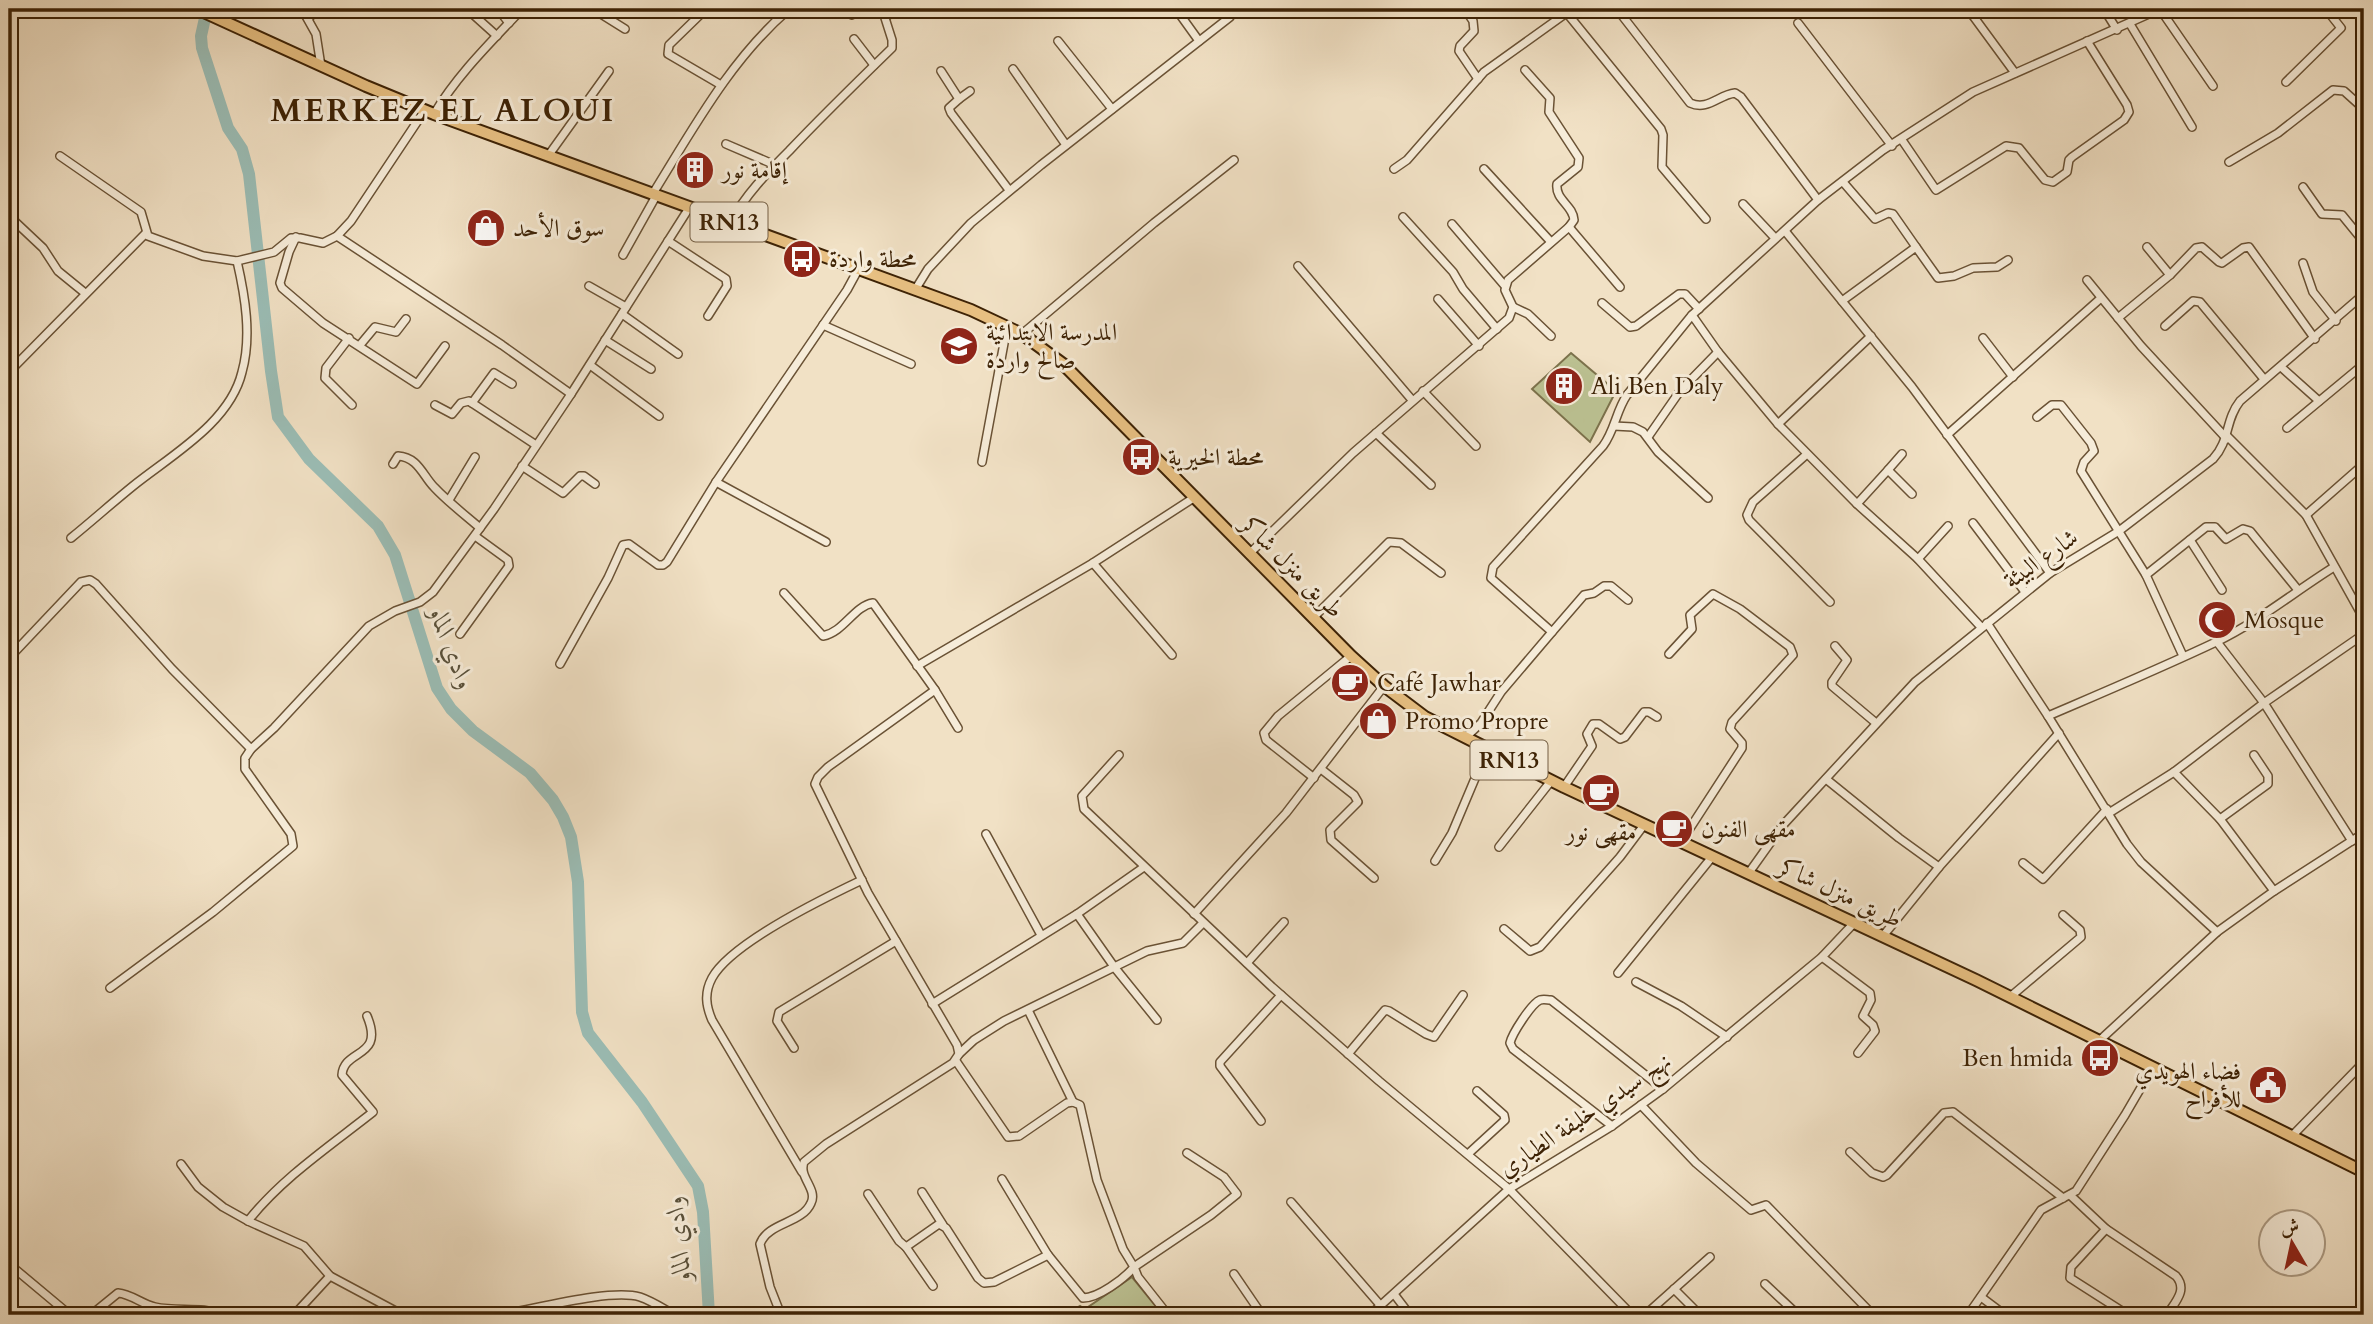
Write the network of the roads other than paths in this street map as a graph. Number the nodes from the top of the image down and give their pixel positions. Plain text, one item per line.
1 (197, 9) edge
2 (302, 9) edge
3 (317, 9) edge
4 (467, 9) edge
5 (498, 9) edge
6 (522, 9) edge
7 (593, 9) edge
8 (706, 9) edge
9 (895, 9) edge
10 (1177, 9) edge
11 (1233, 9) edge
12 (1465, 9) edge
13 (1617, 9) edge
14 (1982, 9) edge
15 (2104, 9) edge
16 (2160, 9) edge
17 (2326, 9) edge
18 (783, 11) edge
19 (1569, 11) edge
20 (1970, 12) edge
21 (309, 19) junction
22 (509, 23) junction
23 (1798, 23) dead end
24 (2130, 24) junction
25 (625, 29) dead end
26 (2117, 30) junction
27 (497, 36) junction
28 (854, 39) dead end
29 (1058, 41) dead end
30 (1199, 41) junction
31 (2088, 41) junction
32 (874, 65) junction
33 (321, 66) junction
34 (1013, 69) dead end
35 (1525, 70) dead end
36 (609, 71) dead end
37 (941, 71) dead end
38 (2015, 74) junction
39 (1478, 79) junction
40 (2286, 82) dead end
41 (721, 85) junction
42 (2213, 86) dead end
43 (970, 91) dead end
44 (959, 99) junction
45 (1112, 109) junction
46 (2364, 109) edge
47 (429, 112) junction
48 (2192, 127) dead end
49 (1902, 140) junction
50 (726, 144) dead end
51 (1066, 145) junction
52 (1892, 146) junction
53 (60, 156) dead end
54 (548, 156) junction
55 (1234, 160) dead end
56 (2229, 162) dead end
57 (775, 165) junction
58 (1394, 169) dead end
59 (1484, 169) dead end
60 (1843, 182) junction
61 (2303, 187) dead end
62 (1009, 190) junction
63 (654, 195) junction
64 (1818, 200) junction
65 (1743, 204) dead end
66 (689, 208) junction
67 (9, 216) edge
68 (1403, 217) dead end
69 (1706, 219) dead end
70 (731, 222) junction
71 (1452, 224) dead end
72 (1569, 227) junction
73 (1785, 231) junction
74 (146, 233) junction
75 (337, 236) junction
76 (296, 237) junction
77 (1775, 238) junction
78 (668, 241) junction
79 (1552, 242) junction
80 (2364, 242) edge
81 (1916, 247) junction
82 (2147, 247) dead end
83 (623, 255) dead end
84 (2008, 260) dead end
85 (237, 261) junction
86 (2303, 263) dead end
87 (1298, 266) dead end
88 (859, 268) junction
89 (2170, 275) junction
90 (2087, 280) dead end
91 (589, 286) dead end
92 (1505, 286) junction
93 (1620, 287) dead end
94 (915, 290) junction
95 (85, 293) junction
96 (2364, 294) edge
97 (1438, 299) dead end
98 (2101, 299) junction
99 (1842, 301) junction
100 (1602, 303) dead end
101 (1513, 307) junction
102 (1699, 309) junction
103 (624, 310) junction
104 (1692, 315) junction
105 (708, 316) dead end
106 (2118, 318) junction
107 (406, 319) dead end
108 (2336, 321) junction
109 (823, 325) junction
110 (2165, 326) dead end
111 (1007, 327) junction
112 (1497, 329) junction
113 (1022, 334) junction
114 (1551, 335) dead end
115 (1871, 336) junction
116 (349, 338) junction
117 (1983, 338) dead end
118 (2315, 339) junction
119 (606, 340) junction
120 (360, 345) junction
121 (445, 346) dead end
122 (1479, 346) junction
123 (1718, 352) junction
124 (678, 354) dead end
125 (911, 364) dead end
126 (590, 365) junction
127 (2364, 365) edge
128 (2281, 367) junction
129 (651, 369) dead end
130 (9, 372) edge
131 (2013, 377) junction
132 (2264, 379) junction
133 (512, 384) dead end
134 (1423, 391) junction
135 (571, 394) junction
136 (1412, 400) junction
137 (2319, 401) junction
138 (472, 404) junction
139 (352, 405) dead end
140 (435, 405) dead end
141 (659, 416) dead end
142 (2037, 417) dead end
143 (1778, 424) junction
144 (1615, 426) junction
145 (2287, 428) dead end
146 (1376, 433) junction
147 (1947, 435) junction
148 (1648, 437) junction
149 (2227, 438) junction
150 (536, 445) junction
151 (1476, 446) dead end
152 (1807, 454) junction
153 (1902, 454) dead end
154 (475, 457) dead end
155 (982, 462) dead end
156 (393, 464) dead end
157 (2364, 464) edge
158 (522, 466) junction
159 (1888, 470) junction
160 (716, 482) junction
161 (595, 484) dead end
162 (1431, 485) dead end
163 (1912, 494) dead end
164 (1195, 497) junction
165 (1708, 498) dead end
166 (449, 500) junction
167 (1857, 505) junction
168 (2306, 514) junction
169 (1973, 523) dead end
170 (1948, 526) dead end
171 (480, 528) junction
172 (2119, 531) junction
173 (475, 536) junction
174 (71, 538) dead end
175 (2190, 540) junction
176 (826, 542) dead end
177 (1249, 554) junction
178 (1918, 559) junction
179 (1093, 563) junction
180 (2334, 567) junction
181 (1441, 573) dead end
182 (2050, 573) junction
183 (2146, 575) junction
184 (2222, 590) dead end
185 (2298, 590) junction
186 (2025, 592) junction
187 (784, 593) dead end
188 (1628, 600) dead end
189 (1830, 602) dead end
190 (1313, 618) junction
191 (2364, 619) edge
192 (1984, 625) junction
193 (1552, 632) junction
194 (460, 634) dead end
195 (2364, 634) edge
196 (2217, 642) junction
197 (1835, 646) dead end
198 (1669, 654) dead end
199 (1172, 655) dead end
200 (1351, 656) junction
201 (2183, 656) junction
202 (9, 658) edge
203 (560, 664) dead end
204 (917, 666) junction
205 (1384, 686) junction
206 (935, 690) junction
207 (2264, 703) junction
208 (2048, 716) junction
209 (1657, 717) dead end
210 (1876, 723) junction
211 (958, 728) dead end
212 (2059, 733) junction
213 (1465, 738) junction
214 (251, 749) junction
215 (1487, 750) junction
216 (1119, 755) dead end
217 (2254, 755) dead end
218 (1321, 769) junction
219 (2174, 772) junction
220 (1314, 778) junction
221 (1826, 779) junction
222 (1551, 781) junction
223 (1564, 787) junction
224 (2108, 811) junction
225 (2220, 819) junction
226 (1644, 825) junction
227 (2364, 833) edge
228 (986, 834) dead end
229 (2352, 841) junction
230 (1681, 842) junction
231 (1499, 847) dead end
232 (1712, 857) junction
233 (1435, 861) dead end
234 (2023, 863) dead end
235 (1144, 866) junction
236 (1939, 867) junction
237 (1748, 874) junction
238 (1374, 878) dead end
239 (862, 880) junction
240 (2274, 891) junction
241 (1077, 914) junction
242 (1194, 914) junction
243 (2063, 915) dead end
244 (1284, 922) dead end
245 (1855, 922) junction
246 (1203, 923) junction
247 (1504, 929) dead end
248 (2217, 932) junction
249 (1041, 935) junction
250 (1883, 936) junction
251 (896, 941) junction
252 (1822, 957) junction
253 (1247, 963) junction
254 (1115, 968) junction
255 (1618, 972) dead end
256 (1636, 982) dead end
257 (110, 988) dead end
258 (1463, 995) dead end
259 (1281, 996) junction
260 (2010, 997) junction
261 (932, 1004) junction
262 (1028, 1010) junction
263 (368, 1016) dead end
264 (1157, 1020) dead end
265 (1727, 1037) junction
266 (2099, 1041) junction
267 (794, 1048) dead end
268 (1858, 1053) dead end
269 (1348, 1054) junction
270 (957, 1057) junction
271 (2364, 1062) edge
272 (2153, 1067) junction
273 (1662, 1089) junction
274 (1476, 1091) dead end
275 (1073, 1102) junction
276 (1641, 1105) junction
277 (1261, 1121) dead end
278 (1612, 1126) junction
279 (2292, 1136) junction
280 (1850, 1152) dead end
281 (1187, 1153) dead end
282 (1468, 1154) junction
283 (181, 1164) dead end
284 (802, 1172) junction
285 (2364, 1172) edge
286 (1002, 1179) dead end
287 (1509, 1189) junction
288 (922, 1192) dead end
289 (868, 1194) dead end
290 (2066, 1197) junction
291 (1291, 1202) dead end
292 (248, 1221) junction
293 (943, 1225) junction
294 (2106, 1228) junction
295 (906, 1247) junction
296 (1048, 1255) junction
297 (1710, 1257) dead end
298 (9, 1264) edge
299 (1134, 1267) junction
300 (1234, 1274) dead end
301 (330, 1276) junction
302 (1766, 1284) dead end
303 (933, 1286) dead end
304 (1674, 1289) junction
305 (1394, 1294) junction
306 (1981, 1297) junction
307 (1381, 1306) junction
308 (182, 1312) edge
309 (538, 1312) edge
310 (1654, 1312) edge
311 (65, 1314) edge
312 (91, 1315) edge
313 (224, 1315) edge
314 (294, 1315) edge
315 (403, 1315) edge
316 (498, 1315) edge
317 (675, 1315) edge
318 (781, 1315) edge
319 (1168, 1315) edge
320 (1262, 1315) edge
321 (1370, 1315) edge
322 (1410, 1315) edge
323 (1632, 1315) edge
324 (1645, 1315) edge
325 (1700, 1315) edge
326 (1798, 1315) edge
327 (1873, 1315) edge
328 (1968, 1315) edge
329 (2005, 1315) edge
330 (2128, 1315) edge
331 (2167, 1315) edge

1 - 33 main road, طريق منزل شاكر / RN13
2 - 21 street
3 - 21 street
4 - 27 street
5 - 22 street
6 - 22 street
7 - 25 street
8 - 41 street
9 - 32 street
10 - 30 street
11 - 30 street
12 - 39 street
13 - 64 street
14 - 20 street
15 - 26 street
16 - 24 street
16 - 42 street
17 - 40 street
18 - 41 street
19 - 39 street
19 - 69 street
20 - 38 street
21 - 33 street
22 - 27 street
23 - 52 street
24 - 26 street
24 - 48 street
26 - 31 street
27 - 47 street
28 - 32 street
29 - 45 street
30 - 45 street
31 - 38 street
31 - 49 street
32 - 57 street
33 - 47 main road, طريق منزل شاكر / RN13
34 - 51 street
35 - 72 street
36 - 54 street
37 - 44 street
38 - 49 street
39 - 58 street
41 - 63 street
43 - 44 street
44 - 62 street
45 - 51 street
46 - 56 street
47 - 54 main road, طريق منزل شاكر / RN13
47 - 75 street
49 - 52 street
50 - 57 street
51 - 62 street
52 - 60 street
53 - 74 street
54 - 63 main road, طريق منزل شاكر / RN13
55 - 113 street
57 - 70 street
59 - 79 street
60 - 64 street
60 - 81 street
61 - 80 street
62 - 94 street
63 - 66 main road, طريق منزل شاكر / RN13
63 - 83 street
64 - 73 street
65 - 77 street
66 - 70 main road, طريق منزل شاكر / RN13
66 - 78 street
67 - 95 street
68 - 112 street
70 - 88 main road, طريق منزل شاكر / RN13
71 - 92 street
72 - 79 street
72 - 93 street
73 - 77 street
73 - 99 street
74 - 85 street
74 - 95 street
75 - 76 street
75 - 135 street
76 - 85 street
76 - 116 street
77 - 102 street
78 - 103 street
78 - 105 street
79 - 92 street
81 - 84 street
81 - 99 street
82 - 89 street
85 - 174 street
86 - 108 street
87 - 136 street
88 - 94 main road, طريق منزل شاكر / RN13
88 - 109 street
89 - 106 street
89 - 118 street
90 - 98 street
91 - 103 street
92 - 101 street
94 - 111 main road, طريق منزل شاكر / RN13
95 - 130 street
96 - 108 street, شارع البيئة
97 - 122 street
98 - 106 street
98 - 131 street
99 - 115 street
100 - 102 street
101 - 112 street
101 - 114 street
102 - 104 street
103 - 119 street
103 - 124 street
104 - 123 street
104 - 144 street
106 - 149 street
107 - 120 street
108 - 118 street, شارع البيئة
109 - 125 street
109 - 160 street
110 - 132 street
111 - 113 main road, طريق منزل شاكر / RN13
111 - 155 street
112 - 122 street
113 - 164 main road, طريق منزل شاكر / RN13
115 - 143 street
115 - 147 street
116 - 120 street
116 - 139 street
117 - 131 street
118 - 128 street, شارع البيئة
119 - 126 street
119 - 129 street
120 - 121 street
122 - 134 street
123 - 143 street
123 - 148 street
126 - 135 street
126 - 141 street
127 - 137 street
128 - 132 street, شارع البيئة
128 - 137 street
131 - 147 street
132 - 149 street, شارع البيئة
133 - 138 street
134 - 136 street
134 - 151 street
135 - 150 street
136 - 146 street
137 - 145 street
138 - 140 street
138 - 150 street
142 - 172 street
143 - 152 street
144 - 148 street
144 - 193 street
146 - 162 street
146 - 177 street
147 - 182 street
148 - 165 street
149 - 168 street
149 - 172 street, شارع البيئة
150 - 158 street
152 - 167 street
152 - 189 street
153 - 159 street
154 - 166 street
156 - 166 street
157 - 168 street
158 - 161 street
158 - 171 street
159 - 163 street
159 - 167 street
160 - 176 street
160 - 203 street
164 - 177 main road, طريق منزل شاكر / RN13
164 - 179 street
166 - 171 street
167 - 178 street
168 - 180 street
169 - 186 street
170 - 178 street
171 - 173 street
172 - 182 street, شارع البيئة
172 - 183 street
173 - 194 street
173 - 214 street
175 - 183 street
175 - 184 street
175 - 185 street
177 - 190 main road, طريق منزل شاكر / RN13
178 - 192 street
179 - 199 street
179 - 204 street
180 - 185 street
180 - 191 street
181 - 190 street
182 - 186 street, شارع البيئة
183 - 201 street
185 - 196 street
186 - 192 street, شارع البيئة
187 - 204 street
188 - 193 street
190 - 200 main road, طريق منزل شاكر / RN13
192 - 208 street
192 - 210 street, شارع البيئة
193 - 213 street
195 - 207 street
196 - 201 street
196 - 207 street
197 - 210 street
198 - 230 street
200 - 205 main road, طريق منزل شاكر / RN13
200 - 220 street
201 - 208 street
202 - 214 street
204 - 206 street
205 - 213 main road, طريق منزل شاكر / RN13
205 - 218 street
206 - 211 street
206 - 239 street
207 - 219 street
207 - 229 street
208 - 212 street
209 - 223 street
210 - 221 street, شارع البيئة
212 - 224 street
212 - 236 street
213 - 215 main road, طريق منزل شاكر / RN13
214 - 257 street
215 - 222 main road, طريق منزل شاكر / RN13
215 - 233 street
216 - 235 street
217 - 225 street
218 - 220 street
218 - 238 street
219 - 224 street
219 - 225 street
220 - 242 street
221 - 236 street
221 - 237 street, شارع البيئة
222 - 223 main road, طريق منزل شاكر / RN13
222 - 231 street
223 - 226 main road, طريق منزل شاكر / RN13
224 - 234 street
224 - 248 street
225 - 240 street
226 - 230 main road, طريق منزل شاكر / RN13
226 - 247 street
227 - 229 street
228 - 249 street
229 - 240 street
230 - 232 main road, طريق منزل شاكر / RN13
232 - 237 main road, طريق منزل شاكر / RN13
232 - 255 street
235 - 241 street
235 - 242 street
236 - 250 street
237 - 245 main road, طريق منزل شاكر / RN13
239 - 251 street
239 - 284 street
240 - 248 street
241 - 249 street
241 - 254 street
242 - 246 street
243 - 260 street
244 - 253 street
245 - 250 main road, طريق منزل شاكر / RN13
245 - 252 street, نهج سيدي خليفة الطياري
246 - 253 street
246 - 254 street
248 - 266 street
249 - 261 street
250 - 260 main road, طريق منزل شاكر / RN13
251 - 261 street
251 - 267 street
252 - 265 street, نهج سيدي خليفة الطياري
252 - 268 street
253 - 259 street
254 - 262 street
254 - 264 street
256 - 265 street
258 - 269 street
259 - 269 street
259 - 277 street
260 - 266 main road, طريق منزل شاكر / RN13
261 - 270 street
262 - 270 street
262 - 275 street
263 - 292 street
265 - 273 street, نهج سيدي خليفة الطياري
266 - 272 main road, طريق منزل شاكر / RN13
269 - 282 street
270 - 275 street
270 - 284 street
271 - 279 street
272 - 279 main road, طريق منزل شاكر / RN13
272 - 290 street
273 - 276 street, نهج سيدي خليفة الطياري
273 - 278 street
274 - 282 street
275 - 299 street
276 - 278 street, نهج سيدي خليفة الطياري
276 - 327 street
278 - 287 street, نهج سيدي خليفة الطياري
279 - 285 main road, طريق منزل شاكر / RN13
280 - 290 street
281 - 299 street
282 - 287 street
283 - 292 street
284 - 318 street
286 - 296 street
287 - 305 street, نهج سيدي خليفة الطياري
287 - 323 street
288 - 293 street
289 - 295 street
290 - 294 street
290 - 306 street
291 - 307 street
292 - 301 street
293 - 295 street
293 - 296 street
294 - 330 street
294 - 331 street
295 - 303 street
296 - 299 street
297 - 304 street
298 - 311 street
299 - 319 street
300 - 320 street
301 - 314 street
301 - 315 street
302 - 326 street
304 - 310 street
304 - 325 street
305 - 307 street, نهج سيدي خليفة الطياري
305 - 322 street
306 - 328 street
306 - 329 street
307 - 321 street, نهج سيدي خليفة الطياري
308 - 312 street
308 - 313 street
309 - 316 street
309 - 317 street
310 - 324 street

